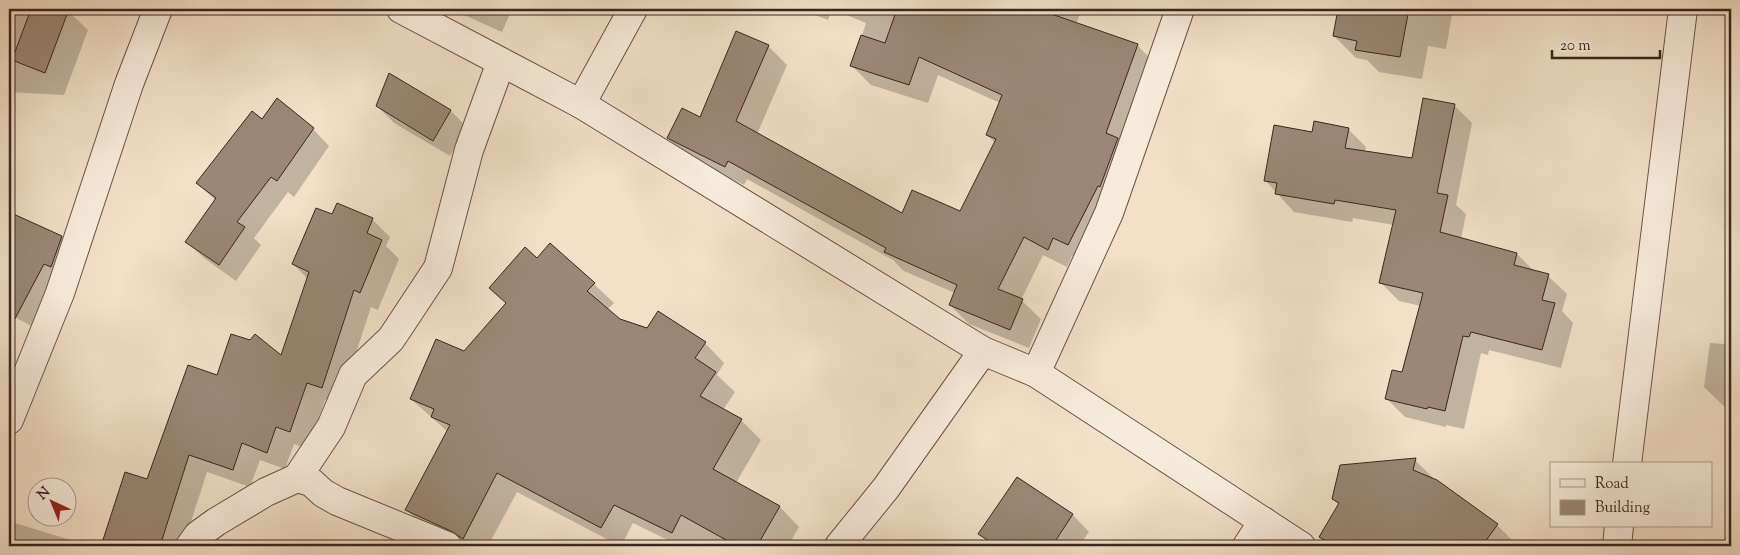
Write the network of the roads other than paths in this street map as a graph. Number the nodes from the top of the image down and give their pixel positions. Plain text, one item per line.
1 (158, 9) edge
2 (401, 9) edge
3 (633, 9) edge
4 (1180, 9) edge
5 (1683, 9) edge
6 (502, 62) junction
7 (581, 104) junction
8 (982, 351) junction
9 (1036, 373) junction
10 (9, 420) edge
11 (1627, 462) edge
12 (297, 478) junction
13 (1263, 521) junction
14 (1620, 528) edge
15 (190, 546) edge
16 (447, 546) edge
17 (839, 546) edge
18 (1248, 546) edge
19 (1301, 546) edge
20 (1617, 546) edge

1 - 10 street
2 - 6 street
3 - 7 street
4 - 9 street
5 - 11 street
6 - 7 street
6 - 12 street
7 - 8 street
8 - 9 street
8 - 17 street
9 - 13 street
12 - 15 street
12 - 16 street
13 - 18 street
13 - 19 street
14 - 20 street

